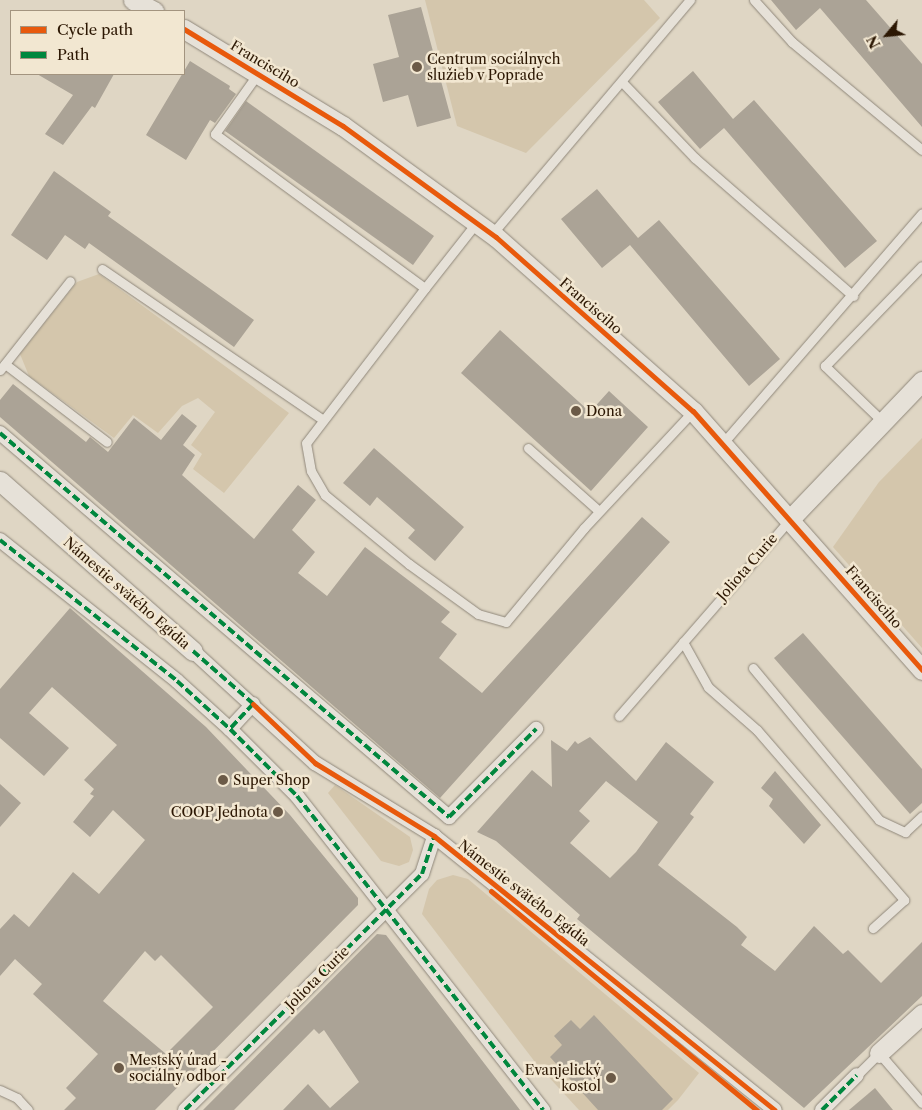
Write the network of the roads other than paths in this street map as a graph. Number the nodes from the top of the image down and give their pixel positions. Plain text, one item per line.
1 (133, 0) edge
2 (690, 0) edge
3 (754, 0) edge
4 (152, 10) edge
5 (185, 30) edge
6 (259, 72) junction
7 (623, 83) junction
8 (922, 150) edge
9 (922, 213) edge
10 (477, 222) junction
11 (492, 234) junction
12 (922, 266) edge
13 (102, 269) dead end
14 (70, 281) dead end
15 (425, 288) junction
16 (853, 296) junction
17 (2, 367) edge
18 (922, 381) edge
19 (693, 411) junction
20 (322, 419) junction
21 (882, 422) junction
22 (0, 433) edge
23 (107, 442) dead end
24 (724, 443) junction
25 (528, 448) dead end
26 (0, 481) edge
27 (599, 511) junction
28 (791, 518) junction
29 (0, 540) edge
30 (683, 642) junction
31 (193, 651) joint
32 (754, 668) dead end
33 (922, 670) edge
34 (253, 704) junction
35 (619, 716) dead end
36 (230, 730) junction
37 (536, 730) dead end
38 (922, 816) edge
39 (434, 836) junction
40 (386, 911) junction
41 (873, 928) dead end
42 (922, 1014) edge
43 (879, 1053) junction
44 (857, 1075) joint
45 (0, 1090) edge
46 (922, 1103) edge
47 (28, 1110) edge
48 (185, 1110) edge
49 (543, 1110) edge
50 (775, 1110) edge
51 (822, 1110) edge

1 - 4 street
2 - 7 lane
3 - 8 lane
5 - 6 street, Francisciho
6 - 10 street, Francisciho
6 - 15 lane
7 - 11 lane
7 - 16 lane
9 - 16 lane
10 - 11 street, Francisciho
10 - 15 lane
11 - 19 street, Francisciho
12 - 21 lane
13 - 20 lane
14 - 17 lane
15 - 20 lane
16 - 24 lane
17 - 23 lane
18 - 21 street, Joliota Curie
19 - 24 street, Francisciho
19 - 27 lane
20 - 27 lane
21 - 28 street, Joliota Curie
22 - 37 street
24 - 28 street, Francisciho
25 - 27 lane
26 - 31 street, Námestie svätého Egídia
28 - 30 lane, Joliota Curie
28 - 33 street, Francisciho
29 - 36 street
30 - 35 lane, Joliota Curie
30 - 41 lane
31 - 34 street, Námestie svätého Egídia
32 - 38 lane
34 - 36 street
34 - 39 street, Námestie svätého Egídia
36 - 40 street
39 - 40 street, Joliota Curie
39 - 50 street, Námestie svätého Egídia
40 - 48 street, Joliota Curie
40 - 49 street
42 - 43 street
43 - 44 lane
43 - 46 lane
44 - 51 street
45 - 47 lane

